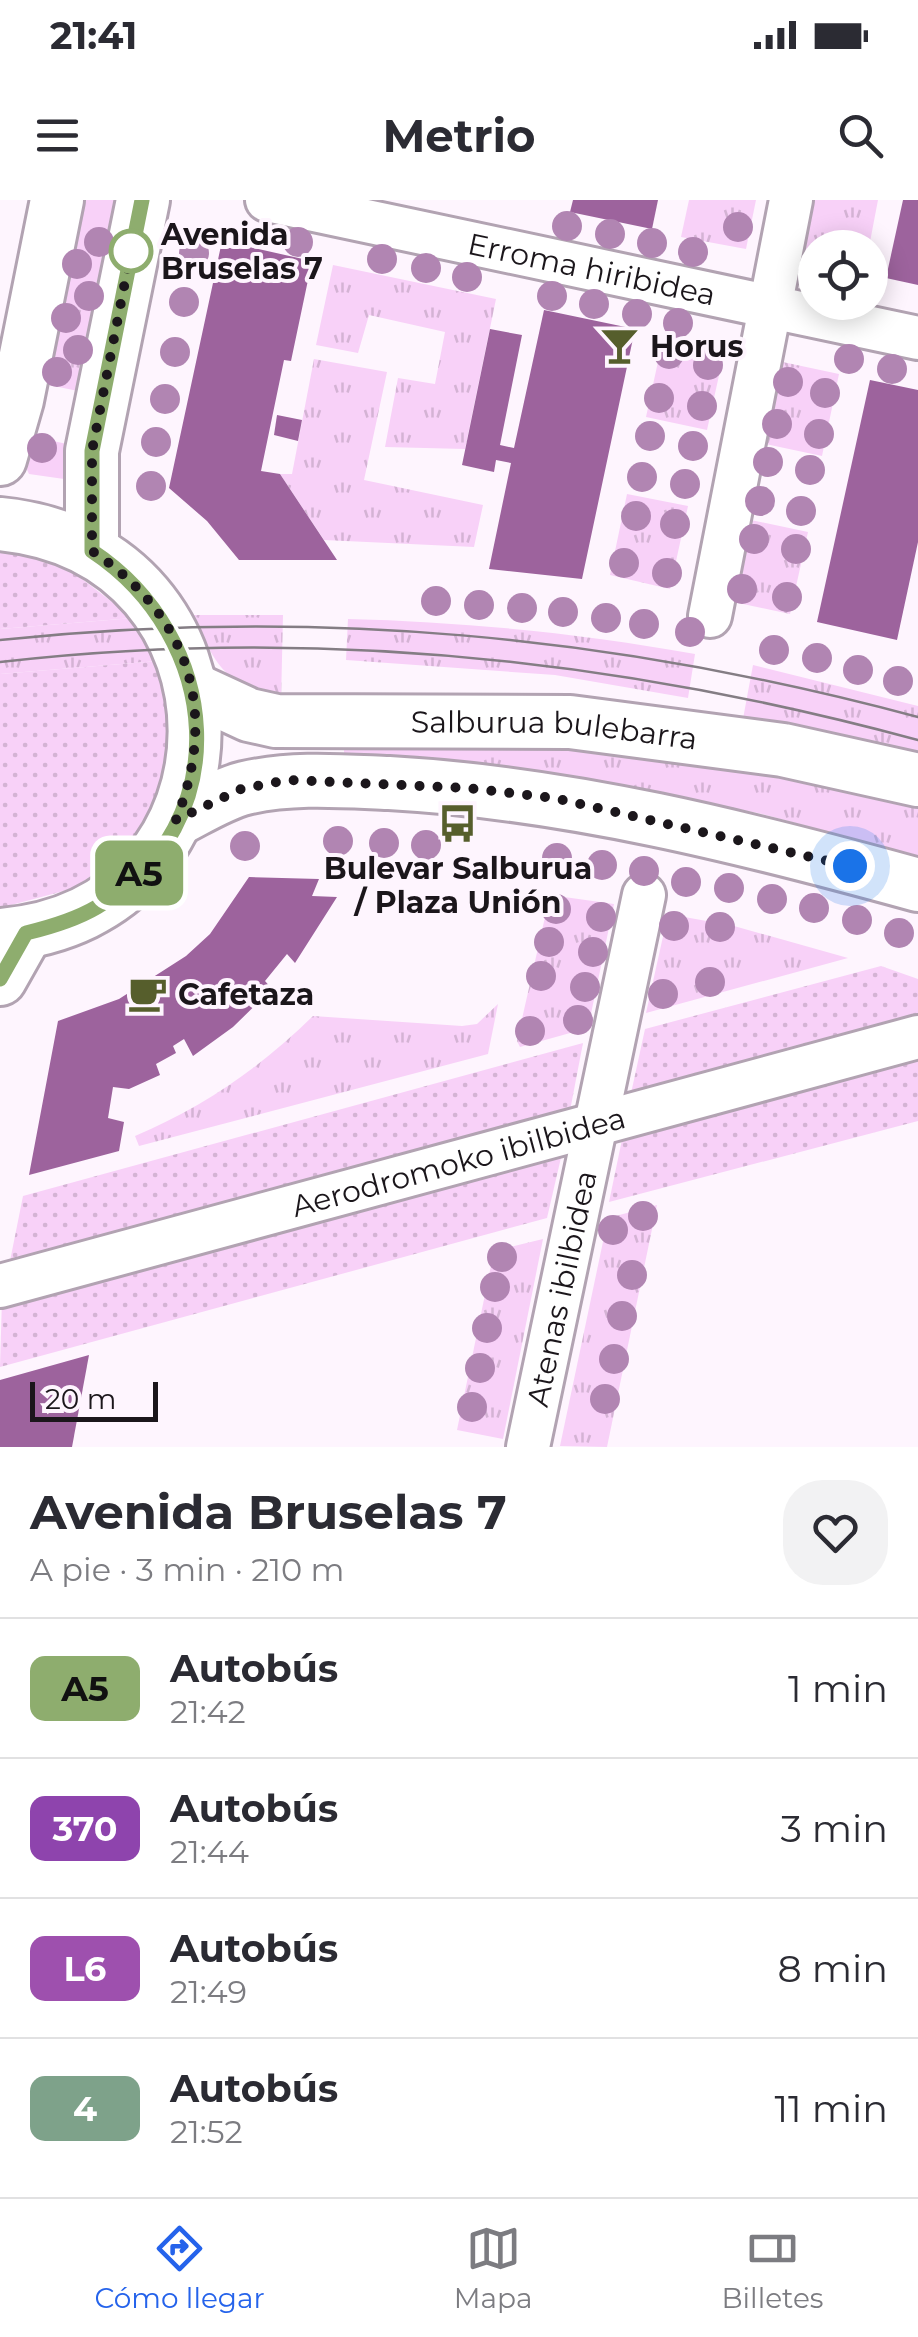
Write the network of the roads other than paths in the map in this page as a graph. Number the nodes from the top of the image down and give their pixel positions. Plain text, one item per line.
1 (57, 200) edge
2 (142, 200) edge
3 (268, 200) edge
4 (791, 200) edge
5 (770, 306) junction
6 (918, 338) edge
7 (0, 458) edge
8 (0, 524) edge
9 (92, 551) junction
10 (710, 616) dead end
11 (193, 689) junction
12 (918, 780) edge
13 (176, 820) junction
14 (918, 885) edge
15 (644, 895) dead end
16 (13, 934) edge
17 (0, 979) edge
18 (918, 1037) edge
19 (595, 1124) junction
20 (0, 1286) edge
21 (528, 1447) edge

1 - 7 main road
2 - 9 main road
3 - 5 street, Erroma hiribidea
4 - 5 street
5 - 6 street, Erroma hiribidea
5 - 10 street
8 - 9 main road
9 - 11 main road
11 - 12 main road, Salburua bulebarra
11 - 13 main road
13 - 14 main road
13 - 16 main road
15 - 19 street, Atenas ibilbidea
16 - 17 main road
18 - 19 street, Aerodromoko ibilbidea
19 - 20 street, Aerodromoko ibilbidea
19 - 21 street, Atenas ibilbidea

